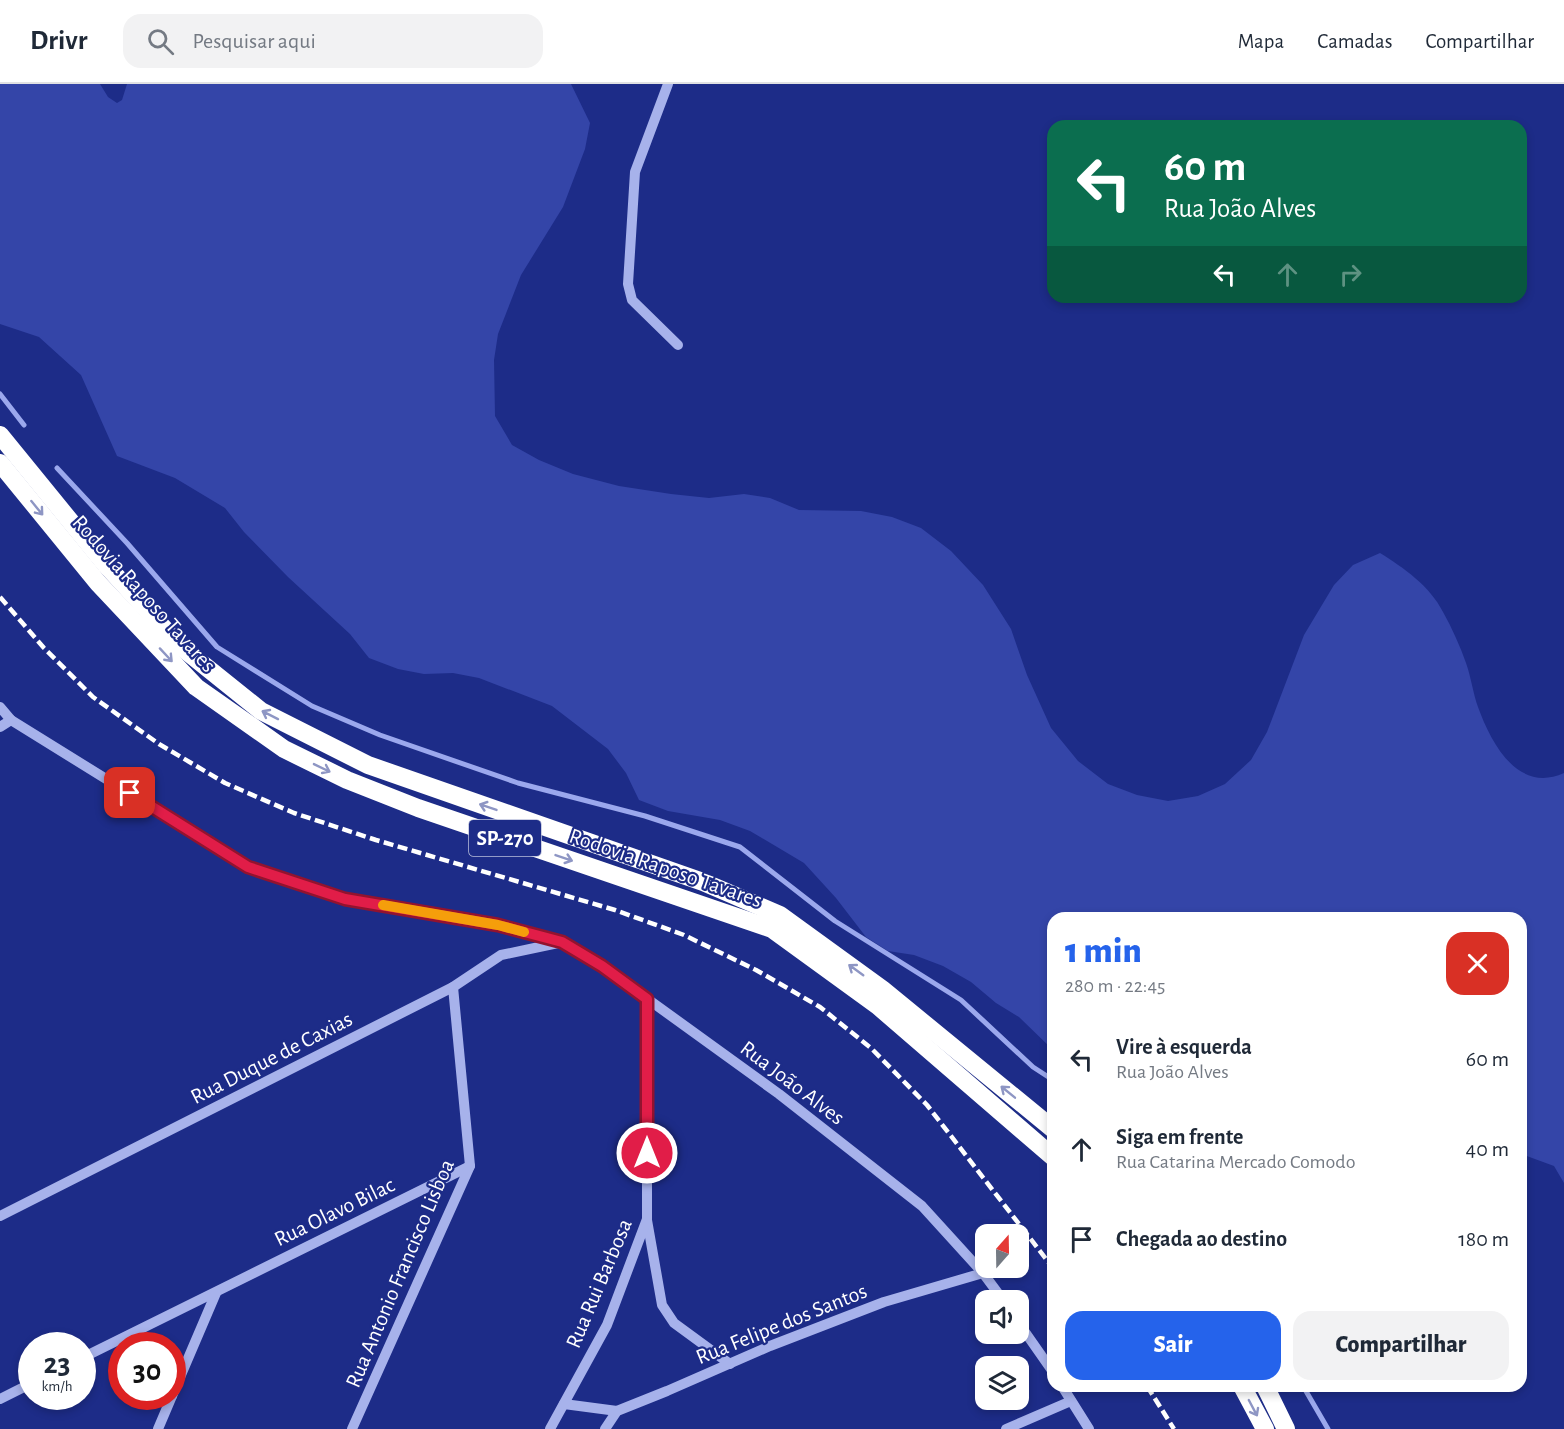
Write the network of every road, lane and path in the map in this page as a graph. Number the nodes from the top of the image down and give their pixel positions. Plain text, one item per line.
1 (668, 84) edge
2 (678, 345) dead end
3 (0, 435) edge
4 (0, 463) edge
5 (0, 707) edge
6 (11, 720) junction
7 (0, 727) edge
8 (562, 942) junction
9 (453, 987) junction
10 (647, 999) junction
11 (1047, 1125) edge
12 (1047, 1152) edge
13 (470, 1166) junction
14 (0, 1216) edge
15 (647, 1219) junction
16 (975, 1264) edge
17 (975, 1275) edge
18 (216, 1293) junction
19 (1029, 1338) edge
20 (96, 1352) edge
21 (186, 1363) edge
22 (1047, 1363) edge
23 (730, 1364) junction
24 (18, 1390) edge
25 (1066, 1392) edge
26 (1245, 1392) edge
27 (1268, 1392) edge
28 (0, 1399) edge
29 (1071, 1401) junction
30 (564, 1404) junction
31 (166, 1410) edge
32 (617, 1411) junction
33 (158, 1429) edge
34 (352, 1429) edge
35 (550, 1429) edge
36 (605, 1429) edge
37 (1006, 1429) edge
38 (1089, 1429) edge
39 (1265, 1429) edge
40 (1286, 1429) edge

1 - 2 street
11 -> 3 highway, Rodovia Raposo Tavares / SP-270
4 -> 12 highway, Rodovia Raposo Tavares / SP-270
5 - 6 street, Rua João Alves
6 - 7 street
6 - 8 street, Rua João Alves
8 - 9 street, Rua Duque de Caxias
8 - 10 street, Rua João Alves
9 - 13 street, Rua Antonio Francisco Lisboa
9 - 14 street, Rua Duque de Caxias
10 - 15 street, Rua Rui Barbosa
10 - 16 street, Rua João Alves
13 - 18 street, Rua Olavo Bilac
13 - 34 street, Rua Antonio Francisco Lisboa
15 - 23 street
15 - 30 street, Rua Rui Barbosa
17 - 23 street, Rua Felipe dos Santos
18 - 20 street, Rua Olavo Bilac
18 - 21 street
19 - 22 street
23 - 32 street, Rua Felipe dos Santos
24 - 28 street
25 - 29 street
26 -> 39 highway
27 - 40 highway
29 - 37 street
29 - 38 street
30 - 32 street
30 - 35 street, Rua Rui Barbosa
31 - 33 street
32 - 36 street

